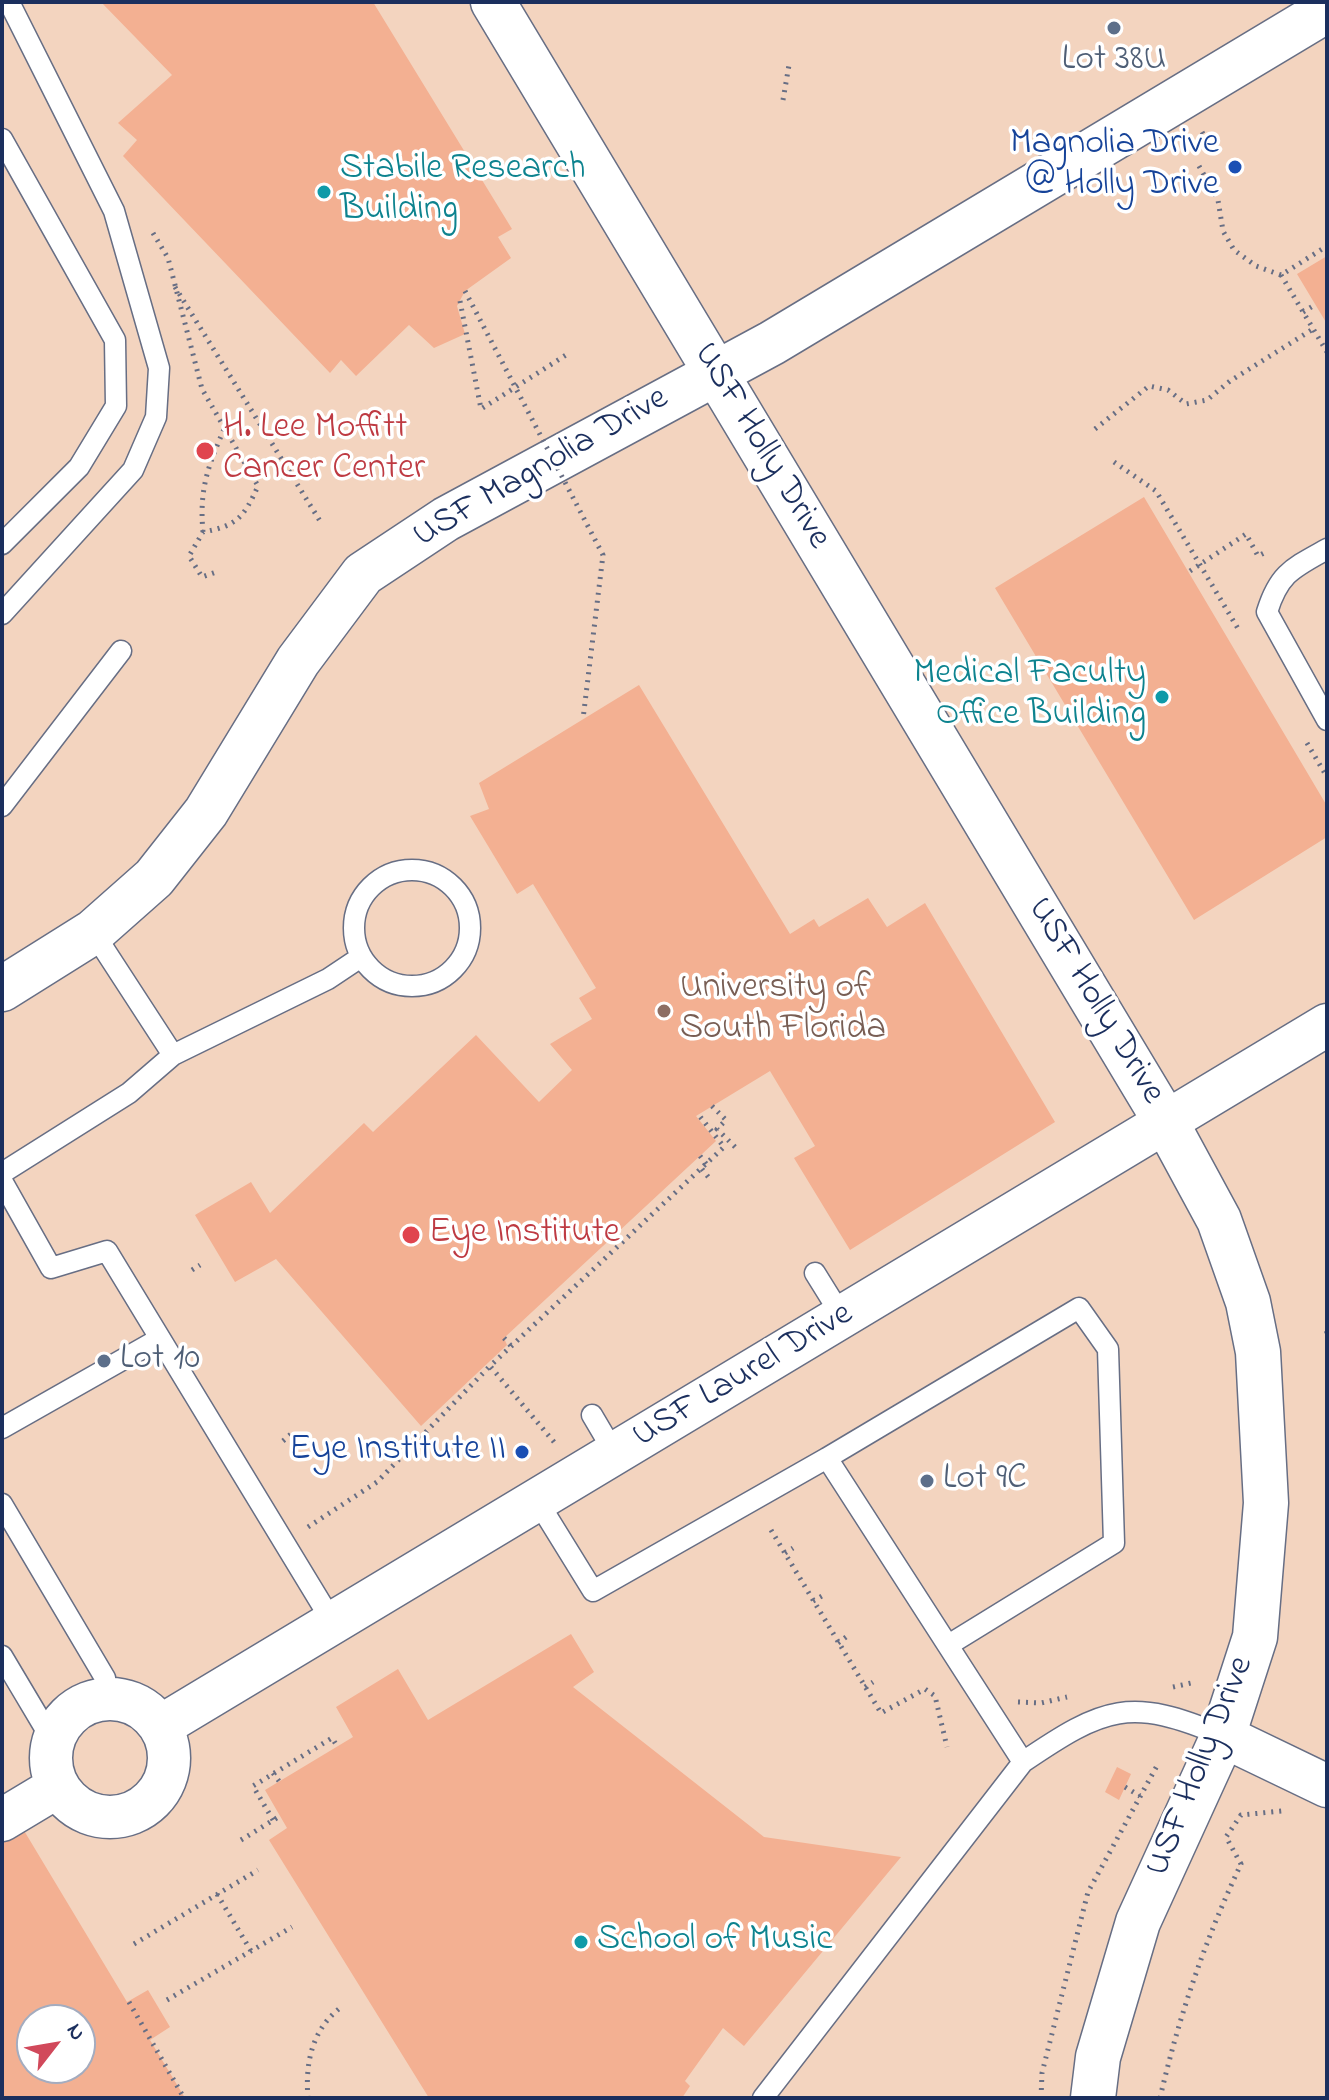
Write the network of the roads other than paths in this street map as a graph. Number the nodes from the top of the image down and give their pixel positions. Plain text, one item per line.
1 (9, 2) edge
2 (493, 2) edge
3 (1327, 10) edge
4 (2, 139) edge
5 (716, 372) junction
6 (2, 544) edge
7 (1327, 549) edge
8 (2, 614) edge
9 (121, 651) dead end
10 (1327, 720) edge
11 (2, 806) edge
12 (93, 932) junction
13 (361, 957) junction
14 (2, 989) edge
15 (1327, 1025) edge
16 (173, 1055) junction
17 (1167, 1124) junction
18 (2, 1173) edge
19 (2, 1181) edge
20 (815, 1273) dead end
21 (843, 1318) junction
22 (159, 1339) junction
23 (592, 1415) dead end
24 (2, 1428) edge
25 (615, 1454) junction
26 (827, 1458) junction
27 (538, 1502) junction
28 (2, 1504) edge
29 (333, 1623) junction
30 (950, 1644) junction
31 (2, 1656) edge
32 (107, 1698) junction
33 (161, 1726) junction
34 (1223, 1736) junction
35 (52, 1740) junction
36 (1023, 1762) junction
37 (1327, 1786) edge
38 (57, 1787) junction
39 (2, 1820) edge
40 (763, 2098) edge
41 (1093, 2098) edge

1 - 8 lane
2 - 5 street, USF Holly Drive
3 - 5 street, USF Magnolia Drive
4 - 6 lane
5 - 12 street, USF Magnolia Drive
5 - 17 street, USF Holly Drive
7 - 10 lane
9 - 11 lane
12 - 14 street, USF Magnolia Drive
12 - 16 lane
13 - 13 lane
13 - 16 lane
15 - 17 street, USF Laurel Drive
16 - 18 lane
17 - 21 street, USF Laurel Drive
17 - 34 street, USF Holly Drive
19 - 22 lane
20 - 21 lane
21 - 25 street, USF Laurel Drive
22 - 24 lane
22 - 29 lane
23 - 25 lane
25 - 27 street, USF Laurel Drive
26 - 27 lane
26 - 30 lane
26 - 30 lane
27 - 29 street, USF Laurel Drive
28 - 32 lane
29 - 33 street, USF Laurel Drive
30 - 36 lane
31 - 35 lane
32 - 33 street
32 - 35 street
33 - 38 street
34 - 36 lane
34 - 37 street
34 - 41 street, USF Holly Drive
35 - 38 street
36 - 40 lane
38 - 39 street

